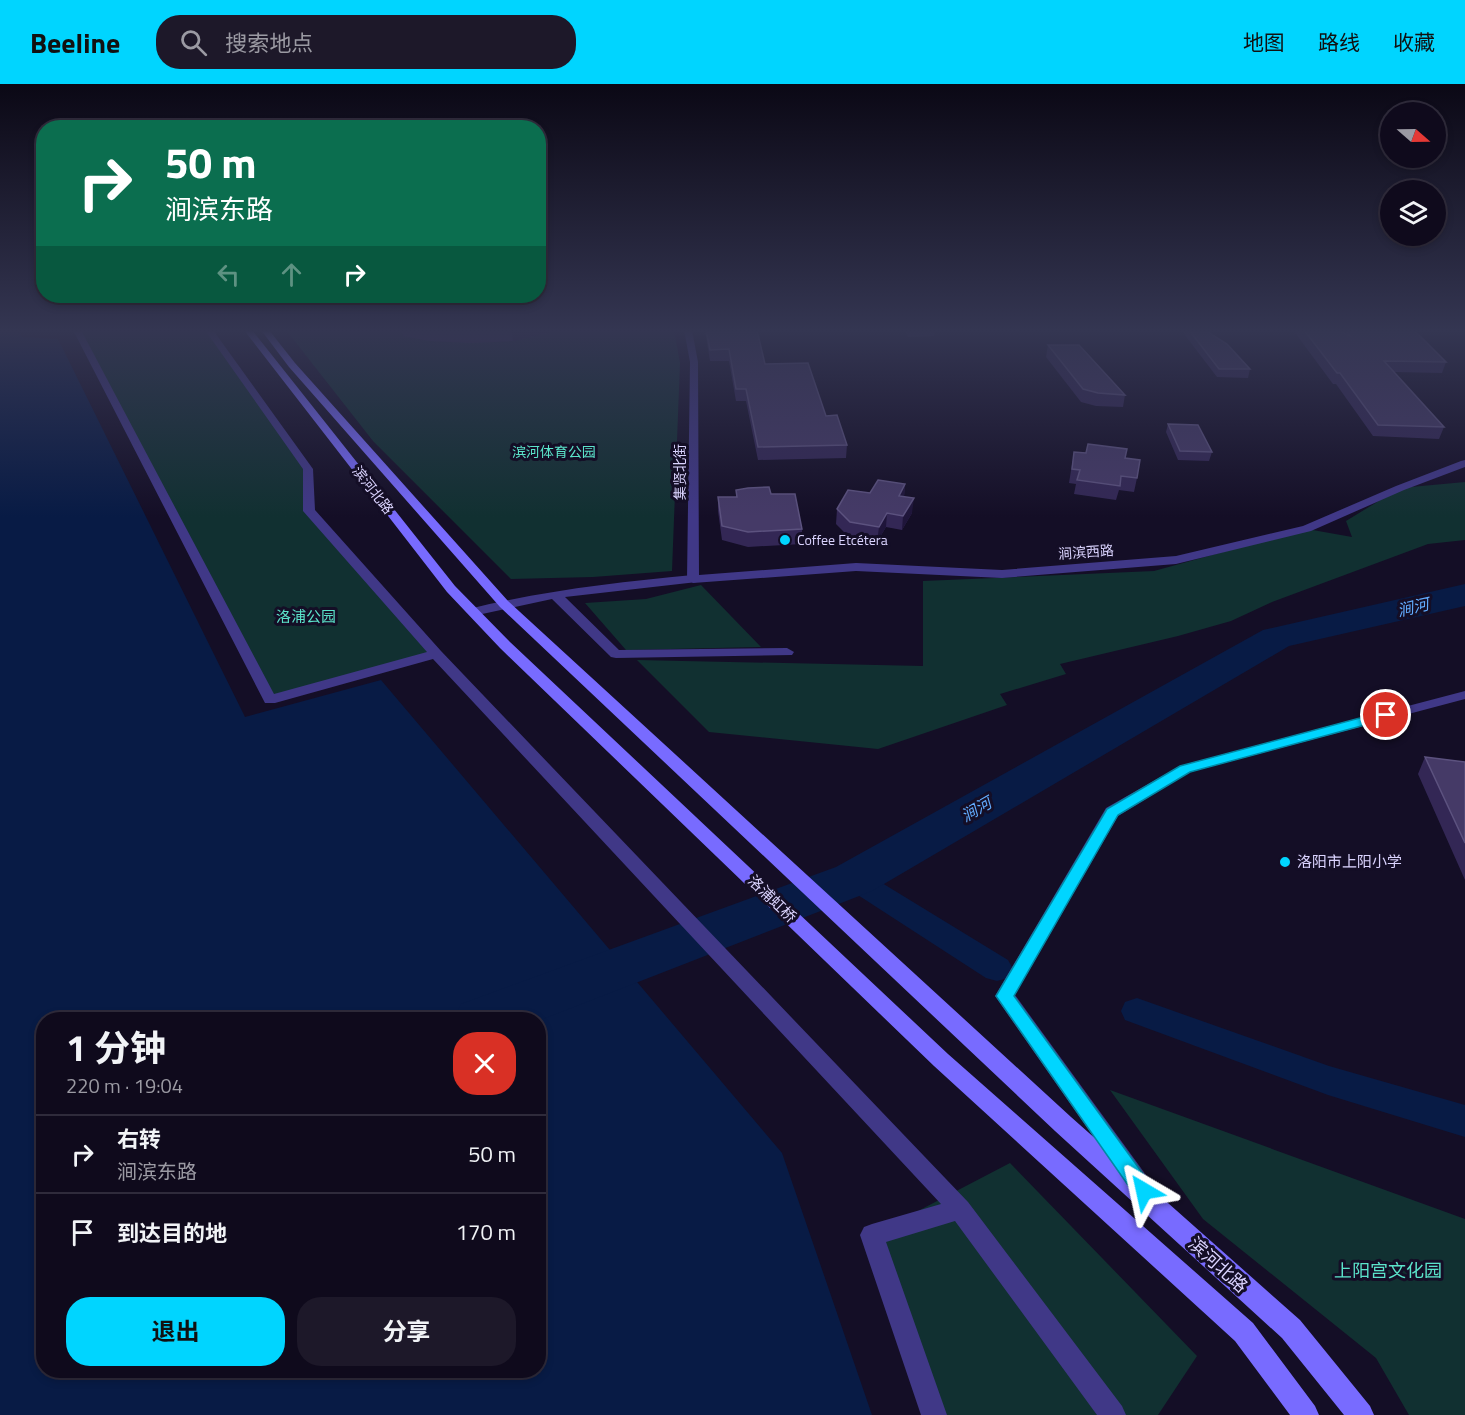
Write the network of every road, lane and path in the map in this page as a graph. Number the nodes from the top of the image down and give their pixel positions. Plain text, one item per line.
1 (109, 392) edge
2 (253, 392) edge
3 (297, 392) edge
4 (316, 392) edge
5 (694, 392) edge
6 (1465, 463) edge
7 (693, 579) junction
8 (556, 596) junction
9 (504, 604) junction
10 (473, 612) junction
11 (505, 645) joint
12 (787, 652) dead end
13 (436, 654) junction
14 (1465, 695) edge
15 (1041, 1151) joint
16 (1149, 1203) junction
17 (960, 1209) junction
18 (934, 1415) edge
19 (1113, 1415) edge
20 (1306, 1415) edge
21 (1361, 1415) edge

1 - 13 street
2 - 13 street
3 - 10 main road, 滨河北路
4 - 9 main road, 滨河北路
5 - 7 street, 集贤北街
6 - 7 street, 涧滨西路
7 - 8 street, 涧滨西路
8 - 9 street, 涧滨西路
8 - 12 street
9 - 10 street, 涧滨西路
9 - 16 main road, 滨河北路
10 - 11 main road, 滨河北路
11 - 15 main road, 洛浦虹桥
13 - 17 street
14 - 16 street
15 - 20 main road, 滨河北路
16 - 21 main road, 滨河北路
17 - 18 street
17 - 19 street

